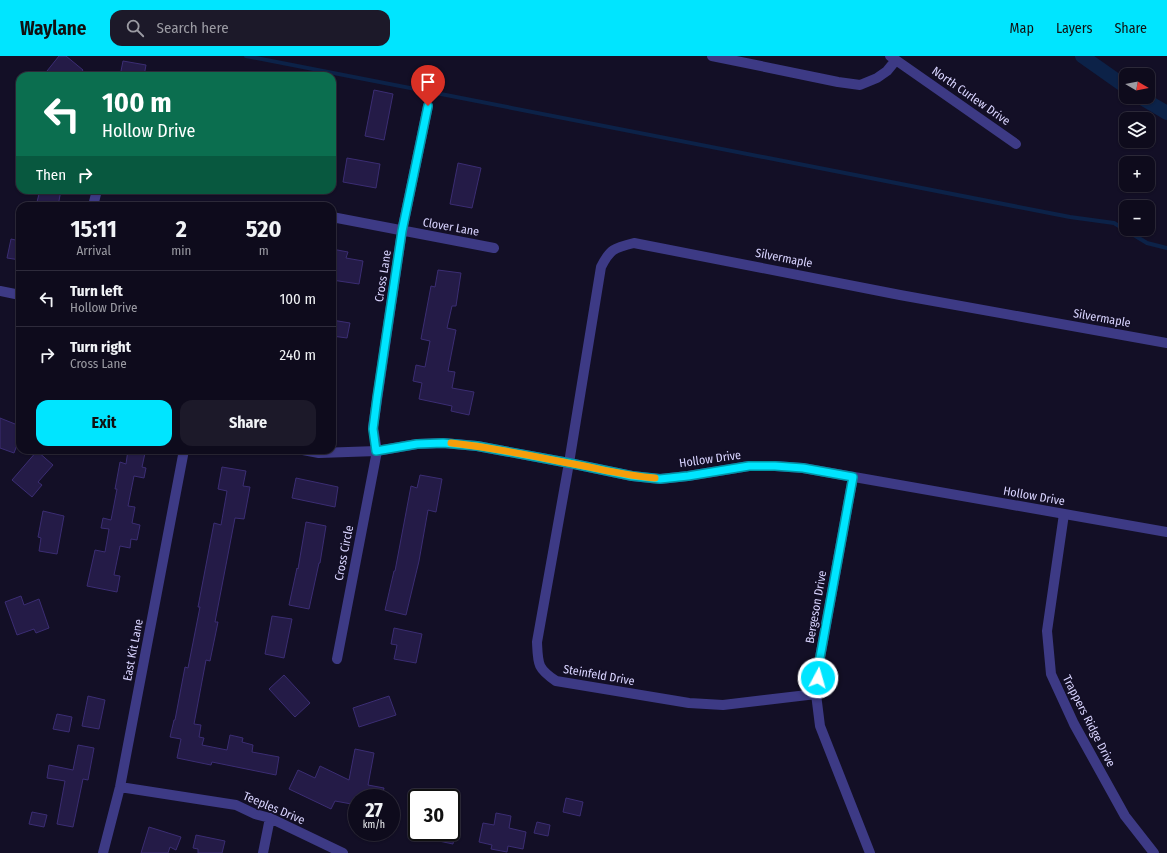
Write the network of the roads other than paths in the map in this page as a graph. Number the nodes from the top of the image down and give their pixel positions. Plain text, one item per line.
1 (712, 56) edge
2 (893, 58) edge
3 (428, 106) dead end
4 (1016, 144) dead end
5 (336, 218) edge
6 (402, 231) junction
7 (494, 248) dead end
8 (0, 291) edge
9 (16, 294) edge
10 (1167, 343) edge
11 (376, 451) junction
12 (336, 452) edge
13 (183, 454) edge
14 (569, 463) junction
15 (853, 477) junction
16 (1064, 514) junction
17 (1167, 532) edge
18 (337, 659) dead end
19 (816, 694) junction
20 (120, 787) junction
21 (270, 818) junction
22 (103, 853) edge
23 (263, 853) edge
24 (343, 853) edge
25 (870, 853) edge
26 (1154, 853) edge

1 - 2 street
2 - 4 street, North Curlew Drive
3 - 6 street, Cross Lane
5 - 6 street, Clover Lane
6 - 7 street, Clover Lane
6 - 11 street, Cross Lane
8 - 9 street
10 - 14 street, Silvermaple
11 - 12 street, Hollow Drive
11 - 14 street, Hollow Drive
11 - 18 street, Cross Circle
13 - 20 street, East Kit Lane
14 - 15 street, Hollow Drive
14 - 19 street, Steinfeld Drive
15 - 16 street, Hollow Drive
15 - 19 street, Bergeson Drive
16 - 17 street, Hollow Drive
16 - 26 street, Trappers Ridge Drive
19 - 25 street, Bergeson Drive
20 - 21 street, Teeples Drive
20 - 22 street, East Kit Lane
21 - 23 street
21 - 24 street, Teeples Drive

